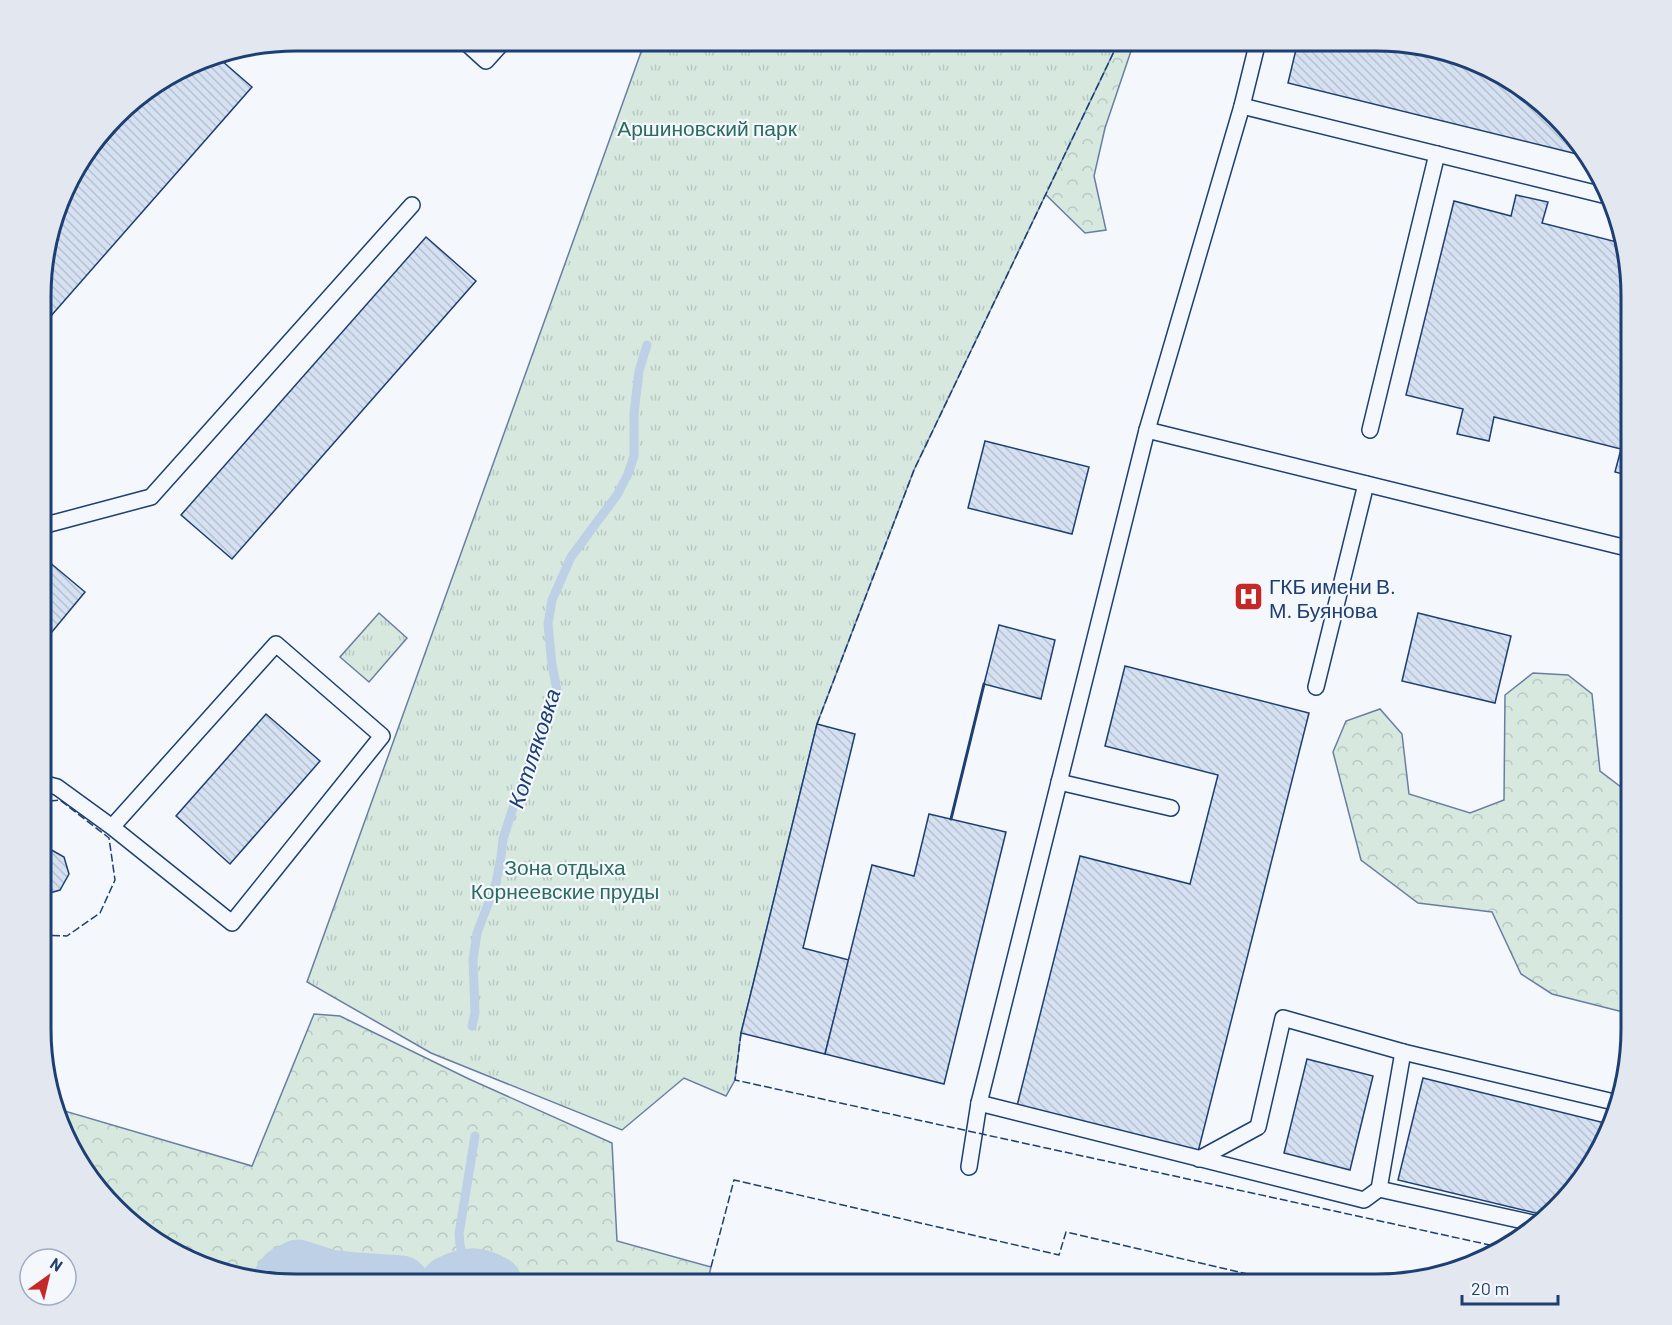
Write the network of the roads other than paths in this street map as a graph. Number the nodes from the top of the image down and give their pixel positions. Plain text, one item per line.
1 (475, 51) edge
2 (495, 51) edge
3 (1256, 51) edge
4 (1242, 106) junction
5 (1437, 154) junction
6 (1599, 194) edge
7 (412, 205) dead end
8 (1147, 430) junction
9 (1370, 430) dead end
10 (1366, 484) junction
11 (51, 524) edge
12 (1621, 547) edge
13 (1316, 687) dead end
14 (1059, 782) junction
15 (51, 785) edge
16 (1171, 808) dead end
17 (112, 827) junction
18 (1403, 1052) junction
19 (1610, 1101) edge
20 (979, 1103) junction
21 (1199, 1159) junction
22 (969, 1167) dead end
23 (1379, 1189) junction
24 (1527, 1222) edge

1 - 2 lane
3 - 4 lane
4 - 5 lane
4 - 8 lane
5 - 6 lane
5 - 9 lane
7 - 11 lane
8 - 10 lane
8 - 14 lane
10 - 12 lane
10 - 13 lane
14 - 16 lane
14 - 20 lane
15 - 17 lane
17 - 17 lane
18 - 19 lane
18 - 21 lane
18 - 23 lane
20 - 21 lane
20 - 22 lane
21 - 23 lane
23 - 24 lane

